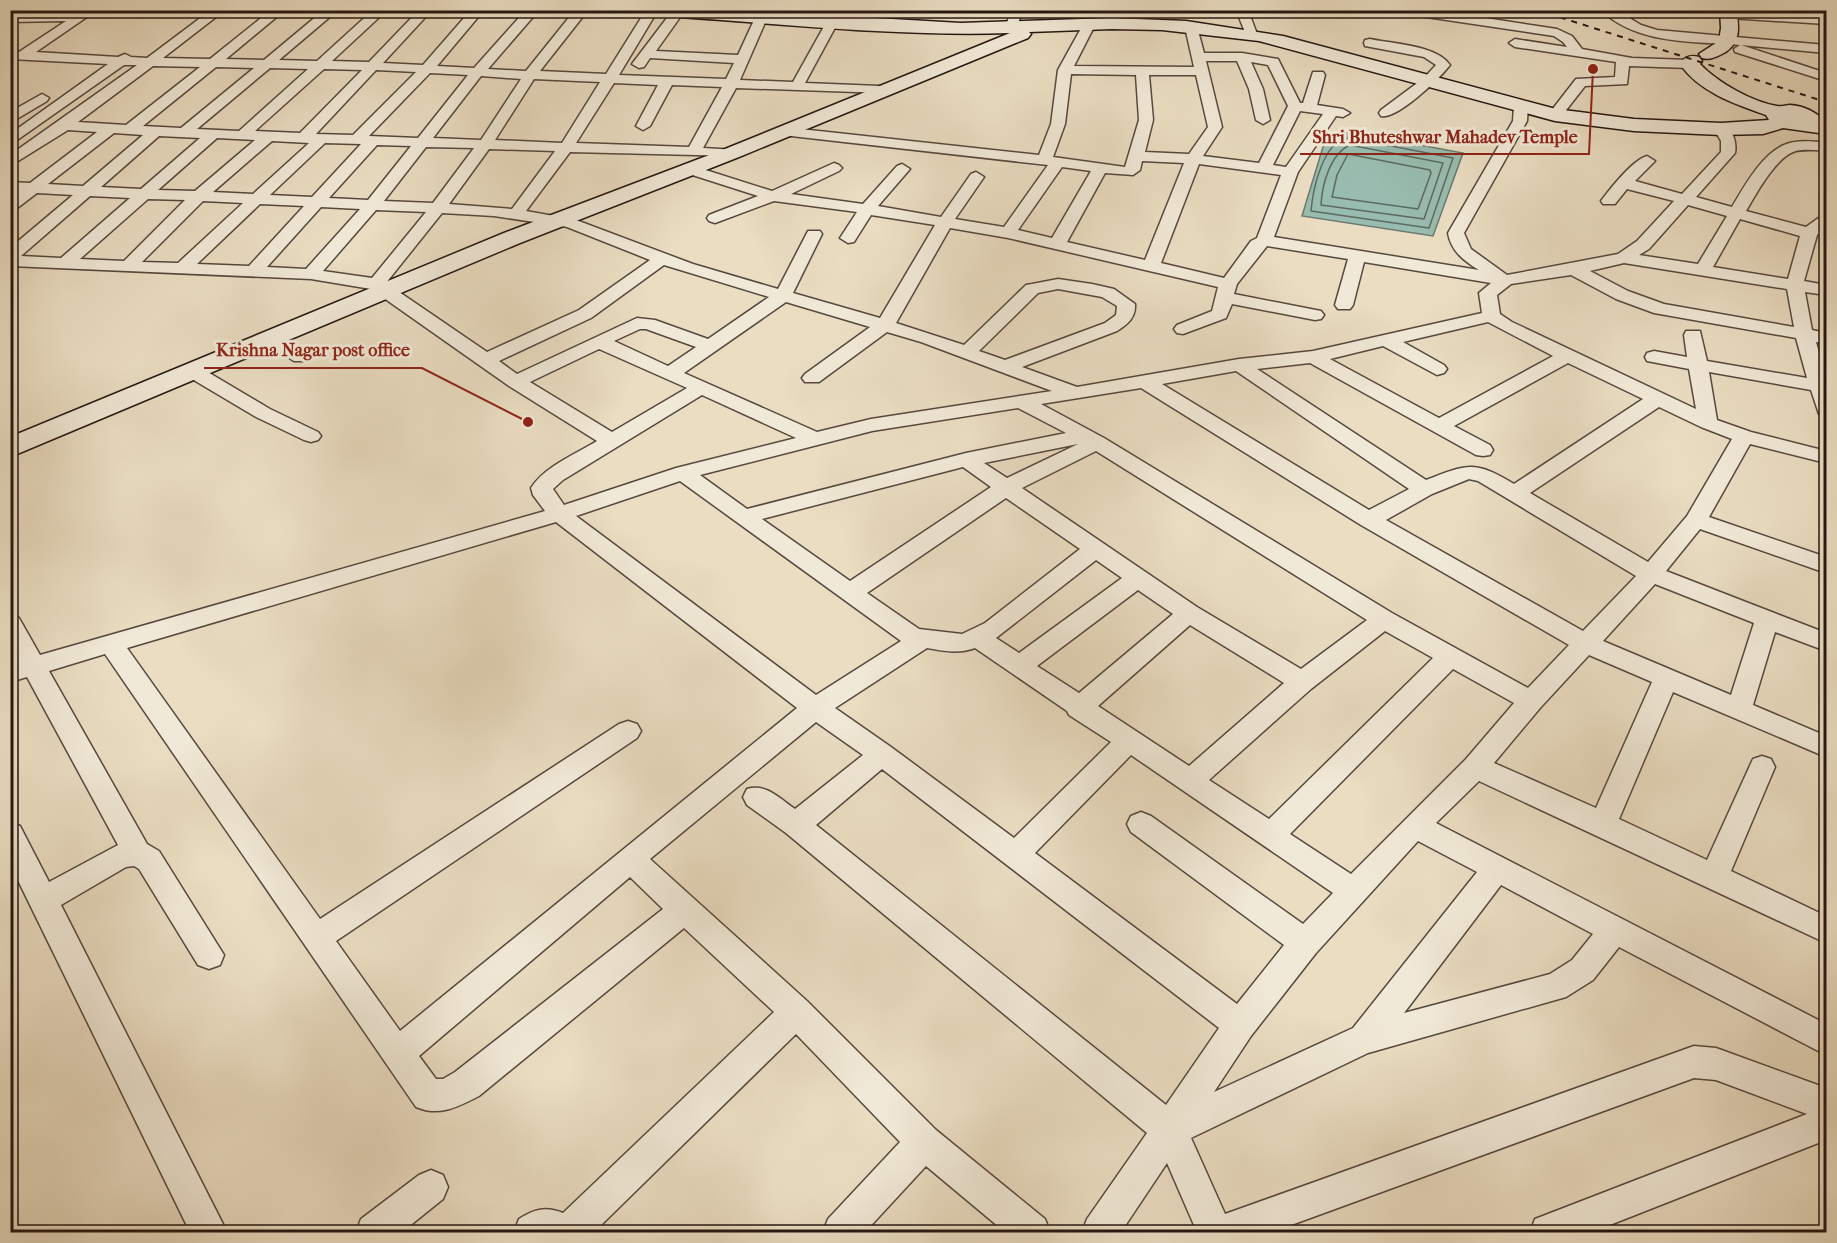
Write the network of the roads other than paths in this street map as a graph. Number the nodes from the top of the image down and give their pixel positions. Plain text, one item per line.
1 (197, 10) edge
2 (219, 10) edge
3 (279, 10) edge
4 (332, 10) edge
5 (381, 10) edge
6 (426, 10) edge
7 (478, 10) edge
8 (533, 10) edge
9 (582, 10) edge
10 (730, 10) edge
11 (1242, 10) edge
12 (1406, 10) edge
13 (1607, 10) edge
14 (650, 11) edge
15 (677, 13) junction
16 (86, 14) edge
17 (1015, 17) edge
18 (10, 18) edge
19 (761, 18) junction
20 (1827, 20) edge
21 (1709, 22) dead end
22 (178, 23) dead end
23 (1090, 23) junction
24 (831, 24) junction
25 (1042, 25) junction
26 (1191, 27) junction
27 (1729, 28) edge
28 (1827, 32) edge
29 (1251, 34) junction
30 (32, 35) dead end
31 (52, 36) junction
32 (1370, 43) dead end
33 (1515, 43) dead end
34 (140, 48) dead end
35 (1827, 49) edge
36 (1577, 52) junction
37 (646, 54) junction
38 (17, 55) edge
39 (1197, 57) junction
40 (1242, 57) junction
41 (94, 59) junction
42 (741, 59) junction
43 (1627, 60) junction
44 (1697, 60) junction
45 (121, 61) junction
46 (148, 62) junction
47 (215, 62) junction
48 (266, 63) junction
49 (10, 64) edge
50 (321, 64) junction
51 (373, 66) junction
52 (426, 69) junction
53 (1065, 70) junction
54 (1142, 70) junction
55 (1203, 71) junction
56 (76, 73) dead end
57 (477, 73) junction
58 (530, 75) junction
59 (1318, 75) dead end
60 (1827, 77) edge
61 (610, 78) junction
62 (629, 79) junction
63 (667, 81) junction
64 (799, 81) dead end
65 (1429, 81) junction
66 (731, 84) junction
67 (57, 86) dead end
68 (880, 90) junction
69 (1521, 106) junction
70 (1302, 107) junction
71 (1386, 113) dead end
72 (1555, 114) junction
73 (1781, 118) junction
74 (10, 119) edge
75 (1263, 120) dead end
76 (65, 125) junction
77 (643, 126) dead end
78 (1821, 126) edge
79 (110, 129) junction
80 (1721, 129) junction
81 (129, 130) junction
82 (156, 131) junction
83 (186, 131) junction
84 (782, 131) junction
85 (214, 133) junction
86 (244, 134) junction
87 (269, 136) junction
88 (304, 138) junction
89 (322, 138) junction
90 (366, 139) junction
91 (10, 141) edge
92 (422, 142) junction
93 (486, 143) junction
94 (567, 146) junction
95 (1827, 146) edge
96 (1137, 156) junction
97 (1193, 159) junction
98 (691, 160) junction
99 (1051, 161) junction
100 (1647, 161) dead end
101 (10, 162) edge
102 (1265, 167) junction
103 (834, 168) dead end
104 (1100, 168) junction
105 (902, 169) dead end
106 (1290, 172) junction
107 (976, 177) dead end
108 (1624, 183) junction
109 (10, 187) edge
110 (34, 188) junction
111 (88, 191) junction
112 (142, 194) junction
113 (199, 196) junction
114 (773, 196) junction
115 (255, 199) junction
116 (1609, 201) dead end
117 (1686, 201) junction
118 (316, 203) junction
119 (10, 206) edge
120 (372, 206) junction
121 (438, 208) junction
122 (867, 208) junction
123 (517, 213) junction
124 (1736, 213) junction
125 (715, 218) dead end
126 (559, 219) junction
127 (1827, 220) edge
128 (945, 222) junction
129 (1809, 232) junction
130 (1008, 233) junction
131 (814, 234) dead end
132 (848, 238) dead end
133 (1264, 240) junction
134 (1058, 243) junction
135 (1357, 257) junction
136 (663, 258) junction
137 (1624, 258) junction
138 (10, 259) edge
139 (64, 264) junction
140 (128, 266) junction
141 (1151, 267) junction
142 (182, 269) junction
143 (1574, 269) junction
144 (1703, 270) junction
145 (253, 272) junction
146 (311, 274) junction
147 (1506, 280) junction
148 (1795, 283) junction
149 (382, 288) junction
150 (1226, 290) junction
151 (1827, 290) edge
152 (783, 296) junction
153 (1344, 305) dead end
154 (1315, 315) dead end
155 (1491, 315) junction
156 (886, 324) junction
157 (1183, 328) dead end
158 (1804, 334) junction
159 (1693, 335) dead end
160 (273, 338) junction
161 (1827, 338) edge
162 (1384, 339) junction
163 (598, 341) junction
164 (710, 346) junction
165 (968, 351) junction
166 (1566, 356) junction
167 (301, 357) dead end
168 (1313, 357) junction
169 (1654, 357) dead end
170 (485, 360) junction
171 (1697, 364) junction
172 (1239, 365) junction
173 (1007, 366) junction
174 (1437, 369) dead end
175 (194, 372) junction
176 (669, 374) junction
177 (812, 378) dead end
178 (1144, 381) junction
179 (516, 382) junction
180 (1819, 386) junction
181 (701, 388) junction
182 (1077, 393) junction
183 (1659, 398) junction
184 (1020, 401) junction
185 (1827, 410) edge
186 (1708, 423) junction
187 (1441, 425) junction
188 (311, 436) dead end
189 (1744, 436) junction
190 (815, 439) junction
191 (1090, 439) junction
192 (612, 441) junction
193 (10, 448) edge
194 (1483, 450) dead end
195 (1827, 457) edge
196 (966, 460) junction
197 (683, 472) junction
198 (1007, 487) junction
199 (1424, 489) junction
200 (1515, 493) junction
201 (559, 513) junction
202 (743, 517) junction
203 (1368, 520) junction
204 (1696, 520) junction
205 (1095, 549) junction
206 (1827, 565) edge
207 (1651, 574) junction
208 (1138, 578) junction
209 (851, 592) junction
210 (1189, 614) junction
211 (1384, 619) junction
212 (1767, 619) junction
213 (10, 624) edge
214 (978, 638) junction
215 (923, 639) junction
216 (1827, 642) edge
217 (1587, 644) junction
218 (112, 645) junction
219 (1450, 656) junction
220 (1018, 666) junction
221 (22, 670) edge
222 (1666, 678) junction
223 (1302, 682) junction
224 (1532, 701) junction
225 (815, 708) junction
226 (1078, 708) junction
227 (1739, 709) junction
228 (628, 731) dead end
229 (1129, 741) junction
230 (1827, 747) edge
231 (882, 754) junction
232 (1474, 767) junction
233 (1762, 767) dead end
234 (1190, 781) junction
235 (757, 797) dead end
236 (1141, 824) dead end
237 (1603, 824) junction
238 (796, 825) junction
239 (1415, 826) junction
240 (10, 834) edge
241 (1271, 835) junction
242 (137, 853) junction
243 (1016, 855) junction
244 (630, 859) junction
245 (1497, 869) junction
246 (1714, 878) junction
247 (1354, 892) junction
248 (45, 899) junction
249 (684, 910) junction
250 (1614, 929) junction
251 (1827, 930) edge
252 (315, 938) junction
253 (1305, 943) junction
254 (209, 955) dead end
255 (796, 1012) junction
256 (1240, 1025) junction
257 (1364, 1039) junction
258 (1827, 1040) edge
259 (397, 1054) junction
260 (1827, 1104) edge
261 (1827, 1123) edge
262 (1170, 1130) junction
263 (924, 1142) junction
264 (431, 1187) dead end
265 (209, 1233) edge
266 (374, 1233) edge
267 (532, 1233) edge
268 (562, 1233) edge
269 (569, 1233) edge
270 (841, 1233) edge
271 (1032, 1233) edge
272 (1100, 1233) edge
273 (1215, 1233) edge
274 (1225, 1233) edge
275 (1548, 1233) edge

1 - 22 street
2 - 46 street
3 - 47 street
4 - 48 street
5 - 50 street
6 - 51 street
7 - 52 street
8 - 57 street
9 - 58 street
10 - 17 main road
11 - 29 street
12 - 36 street
13 - 27 street
14 - 15 main road
14 - 61 street
15 - 19 main road
15 - 37 street
16 - 18 street
16 - 31 street
17 - 25 main road
19 - 24 main road
19 - 42 street
20 - 27 street
21 - 27 main road
23 - 25 main road
23 - 26 main road
23 - 53 street
24 - 25 main road
24 - 64 street
25 - 68 main road
26 - 29 main road
26 - 39 street
27 - 28 street
27 - 35 street
27 - 44 main road
27 - 60 street
29 - 65 main road
30 - 31 street
31 - 38 street
32 - 65 street
33 - 36 street
34 - 45 street
36 - 43 street
37 - 42 street
37 - 62 street
38 - 41 street
38 - 49 street
39 - 40 street
39 - 55 street
40 - 70 street
40 - 75 street
41 - 45 street
41 - 56 street
42 - 66 street
43 - 44 street
43 - 72 street
44 - 73 main road
45 - 46 street
45 - 91 street
46 - 47 street
46 - 76 street
47 - 48 street
47 - 81 street
48 - 50 street
48 - 83 street
50 - 51 street
50 - 86 street
51 - 52 street
51 - 88 street
52 - 57 street
52 - 90 street
53 - 54 street
53 - 99 street
54 - 55 street
54 - 96 street
55 - 97 street
57 - 58 street
57 - 92 street
58 - 61 street
58 - 93 street
59 - 70 street
61 - 62 street
61 - 94 street
62 - 63 street
63 - 66 street
63 - 77 street
65 - 69 main road
65 - 71 street
66 - 68 street
66 - 98 street
67 - 74 street
68 - 84 main road
69 - 72 main road
69 - 147 street
70 - 102 street
70 - 106 street
72 - 80 main road
73 - 78 main road
73 - 80 main road
76 - 79 street
76 - 101 street
79 - 81 street
79 - 110 street
80 - 117 street
81 - 82 street
82 - 83 street
82 - 111 street
83 - 85 street
84 - 98 main road
84 - 99 street
85 - 86 street
85 - 112 street
86 - 87 street
87 - 88 street
87 - 113 street
88 - 89 street
89 - 90 street
89 - 115 street
90 - 92 street
90 - 118 street
92 - 93 street
92 - 120 street
93 - 94 street
93 - 121 street
94 - 98 street
94 - 123 street
95 - 124 street
96 - 97 street
96 - 104 street
97 - 102 street
97 - 141 street
98 - 114 street
98 - 126 main road
99 - 104 street
99 - 130 street
100 - 108 street
102 - 106 street
103 - 114 street
104 - 134 street
105 - 122 street
106 - 133 street
107 - 128 street
108 - 116 street
108 - 117 street
109 - 110 street
110 - 111 street
110 - 119 street
111 - 112 street
111 - 138 street
112 - 113 street
112 - 139 street
113 - 115 street
113 - 140 street
114 - 122 street
114 - 125 street
115 - 118 street
115 - 142 street
117 - 124 street
117 - 137 street
118 - 120 street
118 - 145 street
120 - 121 street
120 - 146 street
121 - 123 street
121 - 149 street
122 - 128 street
122 - 132 street
123 - 126 street
124 - 129 street
124 - 144 street
126 - 136 street
126 - 149 main road
127 - 129 street
128 - 130 street
128 - 156 street
129 - 148 street
130 - 134 street
131 - 152 street
133 - 135 street
133 - 150 street
134 - 141 street
135 - 147 street
135 - 153 street
136 - 152 street
136 - 170 street
137 - 143 street
137 - 144 street
138 - 139 street
139 - 140 street
140 - 142 street
141 - 150 street
142 - 145 street
143 - 147 street
143 - 158 street
144 - 148 street
145 - 146 street
146 - 149 street
147 - 155 street
148 - 151 street
148 - 158 street
149 - 160 main road
149 - 170 street
150 - 154 street
150 - 157 street
152 - 156 street
152 - 164 street
155 - 162 street
155 - 166 street
156 - 165 street
156 - 177 street
158 - 161 street
158 - 180 street
159 - 171 street
160 - 167 street
160 - 175 main road
162 - 168 street
162 - 174 street
163 - 164 street
163 - 176 street
163 - 179 street
164 - 176 street
165 - 173 street
165 - 173 street
166 - 183 street
166 - 187 street
168 - 172 street
168 - 187 street
169 - 171 street
170 - 179 street
171 - 180 street
171 - 186 street
172 - 178 street
172 - 199 street
173 - 182 street
175 - 188 street
175 - 193 main road
176 - 181 street
178 - 182 street
178 - 203 street
179 - 192 street
180 - 185 street
181 - 190 street
181 - 192 street
182 - 184 street
183 - 186 street
183 - 200 street
184 - 190 street
184 - 191 street
186 - 189 street
187 - 194 street
189 - 195 street
189 - 204 street
190 - 197 street
191 - 196 street
191 - 198 street
191 - 211 street
192 - 201 street
196 - 198 street
196 - 202 street
197 - 201 street
197 - 202 street
198 - 205 street
198 - 209 street
199 - 200 street
199 - 203 street
200 - 207 street
201 - 218 street
201 - 225 street
202 - 209 street
203 - 217 street
204 - 206 street
204 - 207 street
205 - 208 street
205 - 214 street
207 - 212 street
207 - 217 street
208 - 210 street
208 - 220 street
209 - 215 street
210 - 223 street
210 - 226 street
211 - 219 street
211 - 223 street
212 - 216 street
212 - 227 street
213 - 221 street
214 - 215 street
214 - 220 street
215 - 225 street
217 - 222 street
217 - 224 street
218 - 221 street
218 - 252 street
219 - 224 street
219 - 241 street
220 - 226 street
221 - 242 street
222 - 227 street
222 - 237 street
223 - 234 street
224 - 232 street
225 - 231 street
225 - 244 street
226 - 229 street
227 - 230 street
228 - 252 street
229 - 234 street
229 - 243 street
231 - 238 street
231 - 243 street
232 - 237 street
232 - 239 street
233 - 246 street
234 - 241 street
235 - 238 street
236 - 253 street
237 - 246 street
238 - 262 street
239 - 245 street
239 - 247 street
240 - 248 street
241 - 247 street
242 - 248 street
242 - 254 street
243 - 256 street
244 - 249 street
244 - 259 street
245 - 250 street
245 - 257 street
246 - 251 street
247 - 253 street
248 - 265 street
249 - 255 street
249 - 259 street
250 - 257 street
250 - 258 street
252 - 259 street
253 - 256 street
255 - 263 street
255 - 269 street
256 - 262 street
257 - 262 street
260 - 274 street
261 - 275 street
262 - 272 street
262 - 273 street
263 - 270 street
263 - 271 street
264 - 266 street
267 - 268 street

